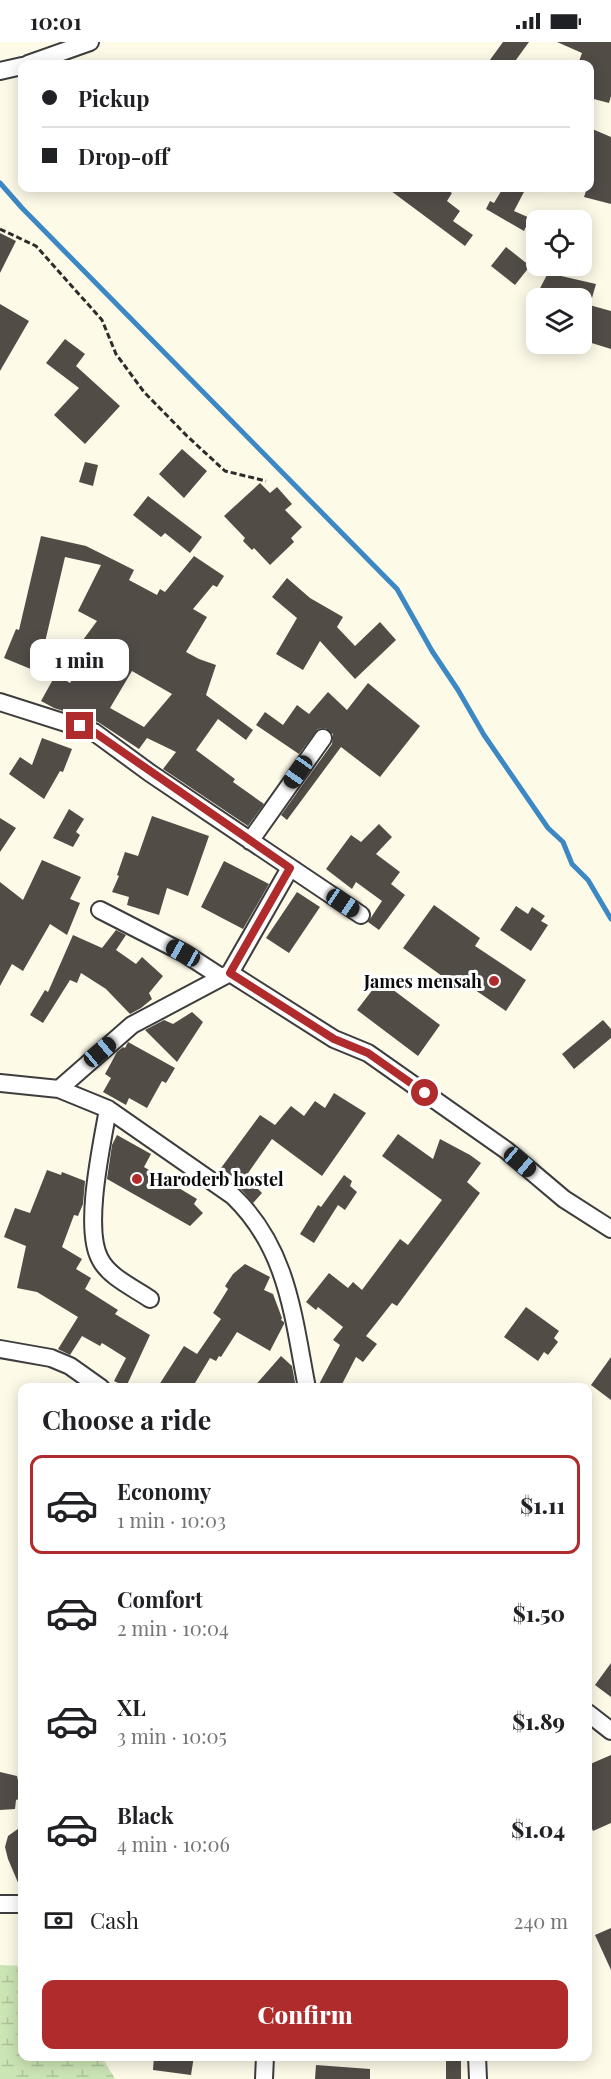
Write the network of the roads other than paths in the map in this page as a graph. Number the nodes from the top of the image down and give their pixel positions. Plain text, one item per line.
1 (90, 42) edge
2 (39, 60) edge
3 (18, 67) edge
4 (0, 71) edge
5 (0, 702) edge
6 (323, 738) dead end
7 (250, 841) junction
8 (290, 868) junction
9 (100, 910) dead end
10 (361, 915) dead end
11 (225, 975) junction
12 (0, 1083) edge
13 (59, 1089) junction
14 (108, 1109) junction
15 (611, 1229) edge
16 (150, 1299) dead end
17 (0, 1349) edge
18 (94, 1383) edge
19 (306, 1383) edge
20 (592, 1716) edge
21 (611, 1731) edge
22 (0, 1904) edge
23 (18, 1904) edge
24 (265, 2061) edge
25 (477, 2061) edge
26 (264, 2079) edge
27 (478, 2079) edge

1 - 2 street
3 - 4 street
5 - 7 street
6 - 7 street
7 - 8 street
8 - 10 street
8 - 11 street
9 - 11 street
11 - 13 street
11 - 15 street
12 - 13 street
13 - 14 street
14 - 16 street
14 - 19 street
17 - 18 street
20 - 21 street
22 - 23 street
24 - 26 street
25 - 27 street

